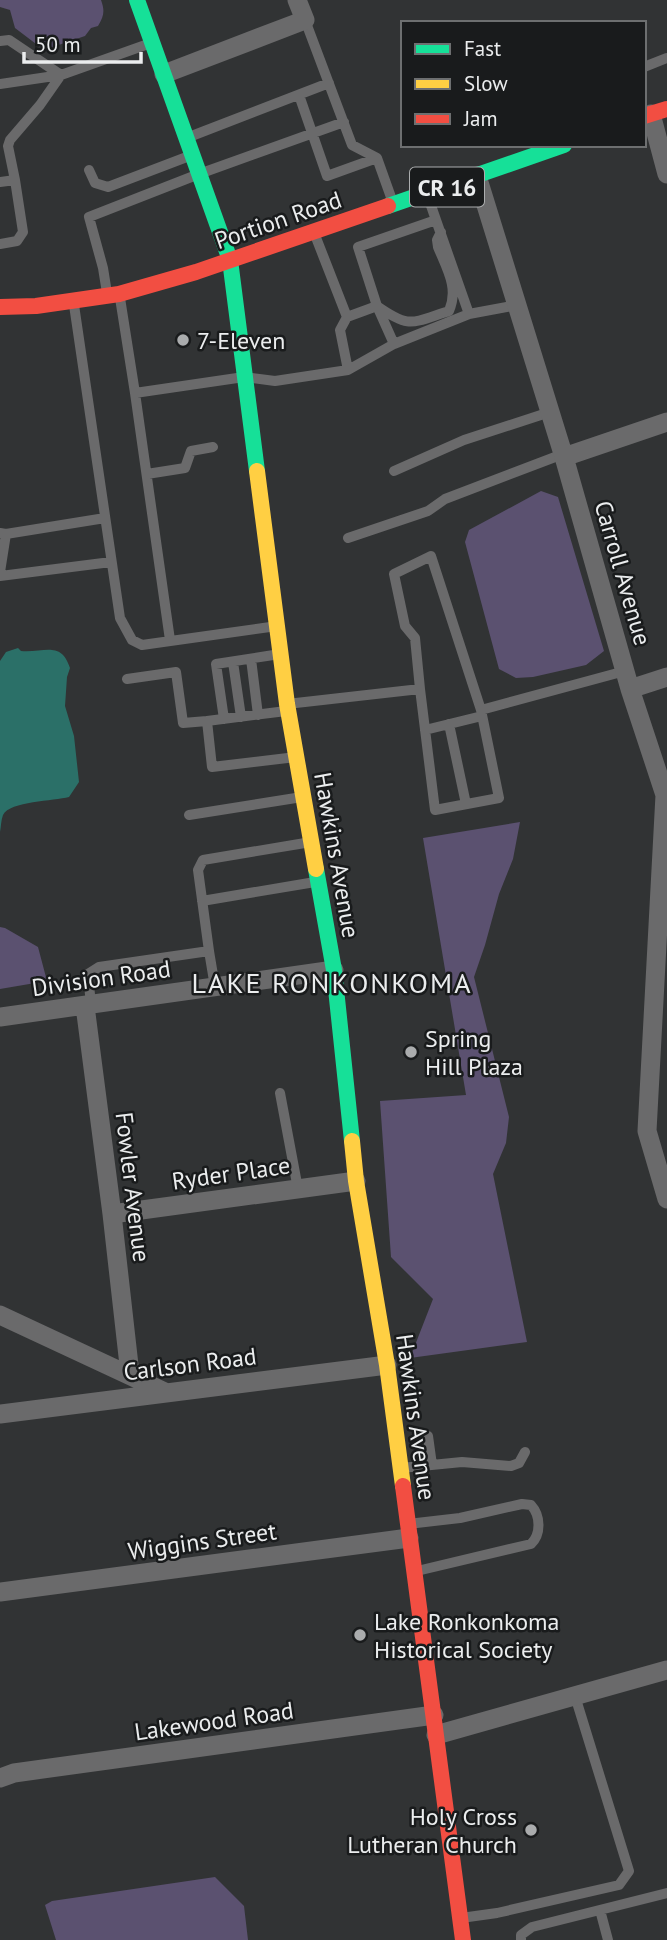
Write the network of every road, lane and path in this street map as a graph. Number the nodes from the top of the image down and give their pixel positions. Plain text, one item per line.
1 (137, 0) edge
2 (297, 0) edge
3 (305, 20) junction
4 (0, 41) edge
5 (152, 43) junction
6 (667, 58) edge
7 (646, 65) edge
8 (164, 74) junction
9 (61, 75) junction
10 (329, 83) junction
11 (0, 84) edge
12 (299, 95) junction
13 (654, 113) edge
14 (344, 122) junction
15 (312, 134) junction
16 (187, 138) junction
17 (558, 147) edge
18 (193, 155) junction
19 (377, 159) junction
20 (89, 170) dead end
21 (200, 174) junction
22 (667, 174) edge
23 (477, 176) junction
24 (15, 180) junction
25 (0, 182) edge
26 (427, 193) junction
27 (394, 204) junction
28 (349, 219) junction
29 (436, 220) junction
30 (314, 231) junction
31 (441, 232) junction
32 (0, 244) edge
33 (358, 247) junction
34 (230, 260) junction
35 (114, 296) junction
36 (73, 302) junction
37 (377, 306) junction
38 (517, 306) junction
39 (0, 307) edge
40 (469, 314) junction
41 (347, 317) junction
42 (394, 344) junction
43 (348, 370) junction
44 (244, 377) junction
45 (135, 393) junction
46 (550, 412) junction
47 (667, 422) edge
48 (213, 447) dead end
49 (563, 456) junction
50 (394, 471) dead end
51 (147, 474) junction
52 (105, 518) junction
53 (3, 533) edge
54 (348, 538) dead end
55 (111, 562) junction
56 (0, 574) edge
57 (277, 625) junction
58 (170, 640) junction
59 (281, 654) junction
60 (251, 659) junction
61 (233, 662) junction
62 (667, 677) edge
63 (127, 679) dead end
64 (628, 680) junction
65 (420, 689) junction
66 (287, 707) junction
67 (482, 713) junction
68 (258, 715) junction
69 (241, 717) junction
70 (223, 719) junction
71 (207, 721) junction
72 (449, 724) junction
73 (425, 730) junction
74 (296, 757) junction
75 (303, 797) junction
76 (466, 804) junction
77 (189, 815) dead end
78 (311, 842) junction
79 (664, 845) edge
80 (318, 881) junction
81 (202, 901) junction
82 (209, 951) junction
83 (334, 970) junction
84 (215, 987) junction
85 (88, 1005) junction
86 (0, 1017) edge
87 (280, 1093) dead end
88 (667, 1124) edge
89 (647, 1130) junction
90 (356, 1181) junction
91 (298, 1189) junction
92 (667, 1199) edge
93 (112, 1214) junction
94 (0, 1315) edge
95 (387, 1365) junction
96 (130, 1374) junction
97 (165, 1392) junction
98 (0, 1414) edge
99 (428, 1436) dead end
100 (524, 1452) dead end
101 (432, 1465) junction
102 (400, 1468) junction
103 (409, 1531) junction
104 (414, 1572) junction
105 (0, 1592) edge
106 (667, 1670) edge
107 (575, 1696) junction
108 (435, 1725) junction
109 (0, 1778) edge
110 (667, 1893) edge
111 (600, 1910) junction
112 (460, 1918) junction
113 (463, 1940) edge
114 (521, 1940) edge
115 (608, 1940) edge

1 - 5 street, Hawkins Avenue
2 - 3 street
3 - 8 street
3 - 10 lane
4 - 9 lane
5 - 8 street, Hawkins Avenue
5 - 9 lane
6 - 7 lane
8 - 16 street, Hawkins Avenue
9 - 11 lane
9 - 24 lane
10 - 12 lane
10 - 14 lane
12 - 15 lane
12 - 16 lane
13 - 22 street
14 - 15 lane
14 - 19 lane
15 - 19 lane
15 - 21 lane
16 - 18 street, Hawkins Avenue
17 - 23 street, Portion Road / CR 16
18 - 20 lane
18 - 21 street, Hawkins Avenue
19 - 27 lane
21 - 34 street, Hawkins Avenue
21 - 35 lane
23 - 26 street, Portion Road / CR 16
23 - 38 street, Carroll Avenue
24 - 25 lane
24 - 32 lane
26 - 27 street, Portion Road / CR 16
26 - 29 lane
27 - 28 street, Portion Road / CR 16
28 - 30 street, Portion Road / CR 16
28 - 33 lane
29 - 31 lane
29 - 33 lane
30 - 34 street, Portion Road / CR 16
30 - 41 lane
31 - 37 lane
31 - 40 lane
33 - 37 lane
34 - 35 street, Portion Road / CR 16
34 - 44 street, Hawkins Avenue
35 - 36 street, Portion Road / CR 16
35 - 45 lane
36 - 39 street, Portion Road / CR 16
36 - 52 lane
37 - 41 lane
37 - 42 lane
38 - 40 lane
38 - 46 street, Carroll Avenue
40 - 42 lane
41 - 43 lane
42 - 43 lane
43 - 44 lane
44 - 45 lane
44 - 57 street, Hawkins Avenue
45 - 51 lane
46 - 49 street, Carroll Avenue
46 - 50 lane
47 - 49 street
48 - 51 lane
49 - 54 lane
49 - 64 street, Carroll Avenue
51 - 58 lane
52 - 53 lane
52 - 55 lane
53 - 56 lane
55 - 56 lane
55 - 58 lane
57 - 58 lane
57 - 59 street, Hawkins Avenue
59 - 60 lane
59 - 66 street, Hawkins Avenue
60 - 61 lane
60 - 68 lane
61 - 69 lane
61 - 70 lane
62 - 64 street
63 - 71 lane
64 - 67 lane
64 - 79 street, Carroll Avenue
65 - 66 lane
65 - 67 lane
65 - 73 lane
66 - 68 lane
66 - 74 street, Hawkins Avenue
67 - 72 lane
67 - 76 lane
68 - 69 lane
69 - 70 lane
70 - 71 lane
71 - 74 lane
72 - 73 lane
72 - 76 lane
73 - 76 lane
74 - 75 street, Hawkins Avenue
75 - 77 lane
75 - 78 street, Hawkins Avenue
78 - 80 street, Hawkins Avenue
78 - 81 lane
79 - 89 street, Carroll Avenue
80 - 81 lane
80 - 83 street, Hawkins Avenue
81 - 82 lane
82 - 84 lane
82 - 85 lane
83 - 84 street, Division Road
83 - 90 street, Hawkins Avenue
84 - 85 street, Division Road
85 - 86 street, Division Road
85 - 93 street, Fowler Avenue
87 - 91 lane
88 - 89 street
89 - 92 street, Carroll Avenue
90 - 91 street, Ryder Place
90 - 95 street, Hawkins Avenue
91 - 93 street, Ryder Place
93 - 96 street, Fowler Avenue
94 - 96 street
95 - 97 street, Carlson Road
95 - 102 street, Hawkins Avenue
96 - 97 street
97 - 98 street, Carlson Road
99 - 101 lane
100 - 101 lane
101 - 102 lane
102 - 103 street, Hawkins Avenue
103 - 104 street, Hawkins Avenue
103 - 104 lane
103 - 105 street, Wiggins Street
104 - 108 street, Hawkins Avenue
106 - 107 street, Lakewood Road
107 - 108 street, Lakewood Road
107 - 112 lane
108 - 109 street, Lakewood Road
108 - 112 street, Hawkins Avenue
110 - 111 lane
111 - 114 lane
111 - 115 lane
112 - 113 street, Hawkins Avenue

